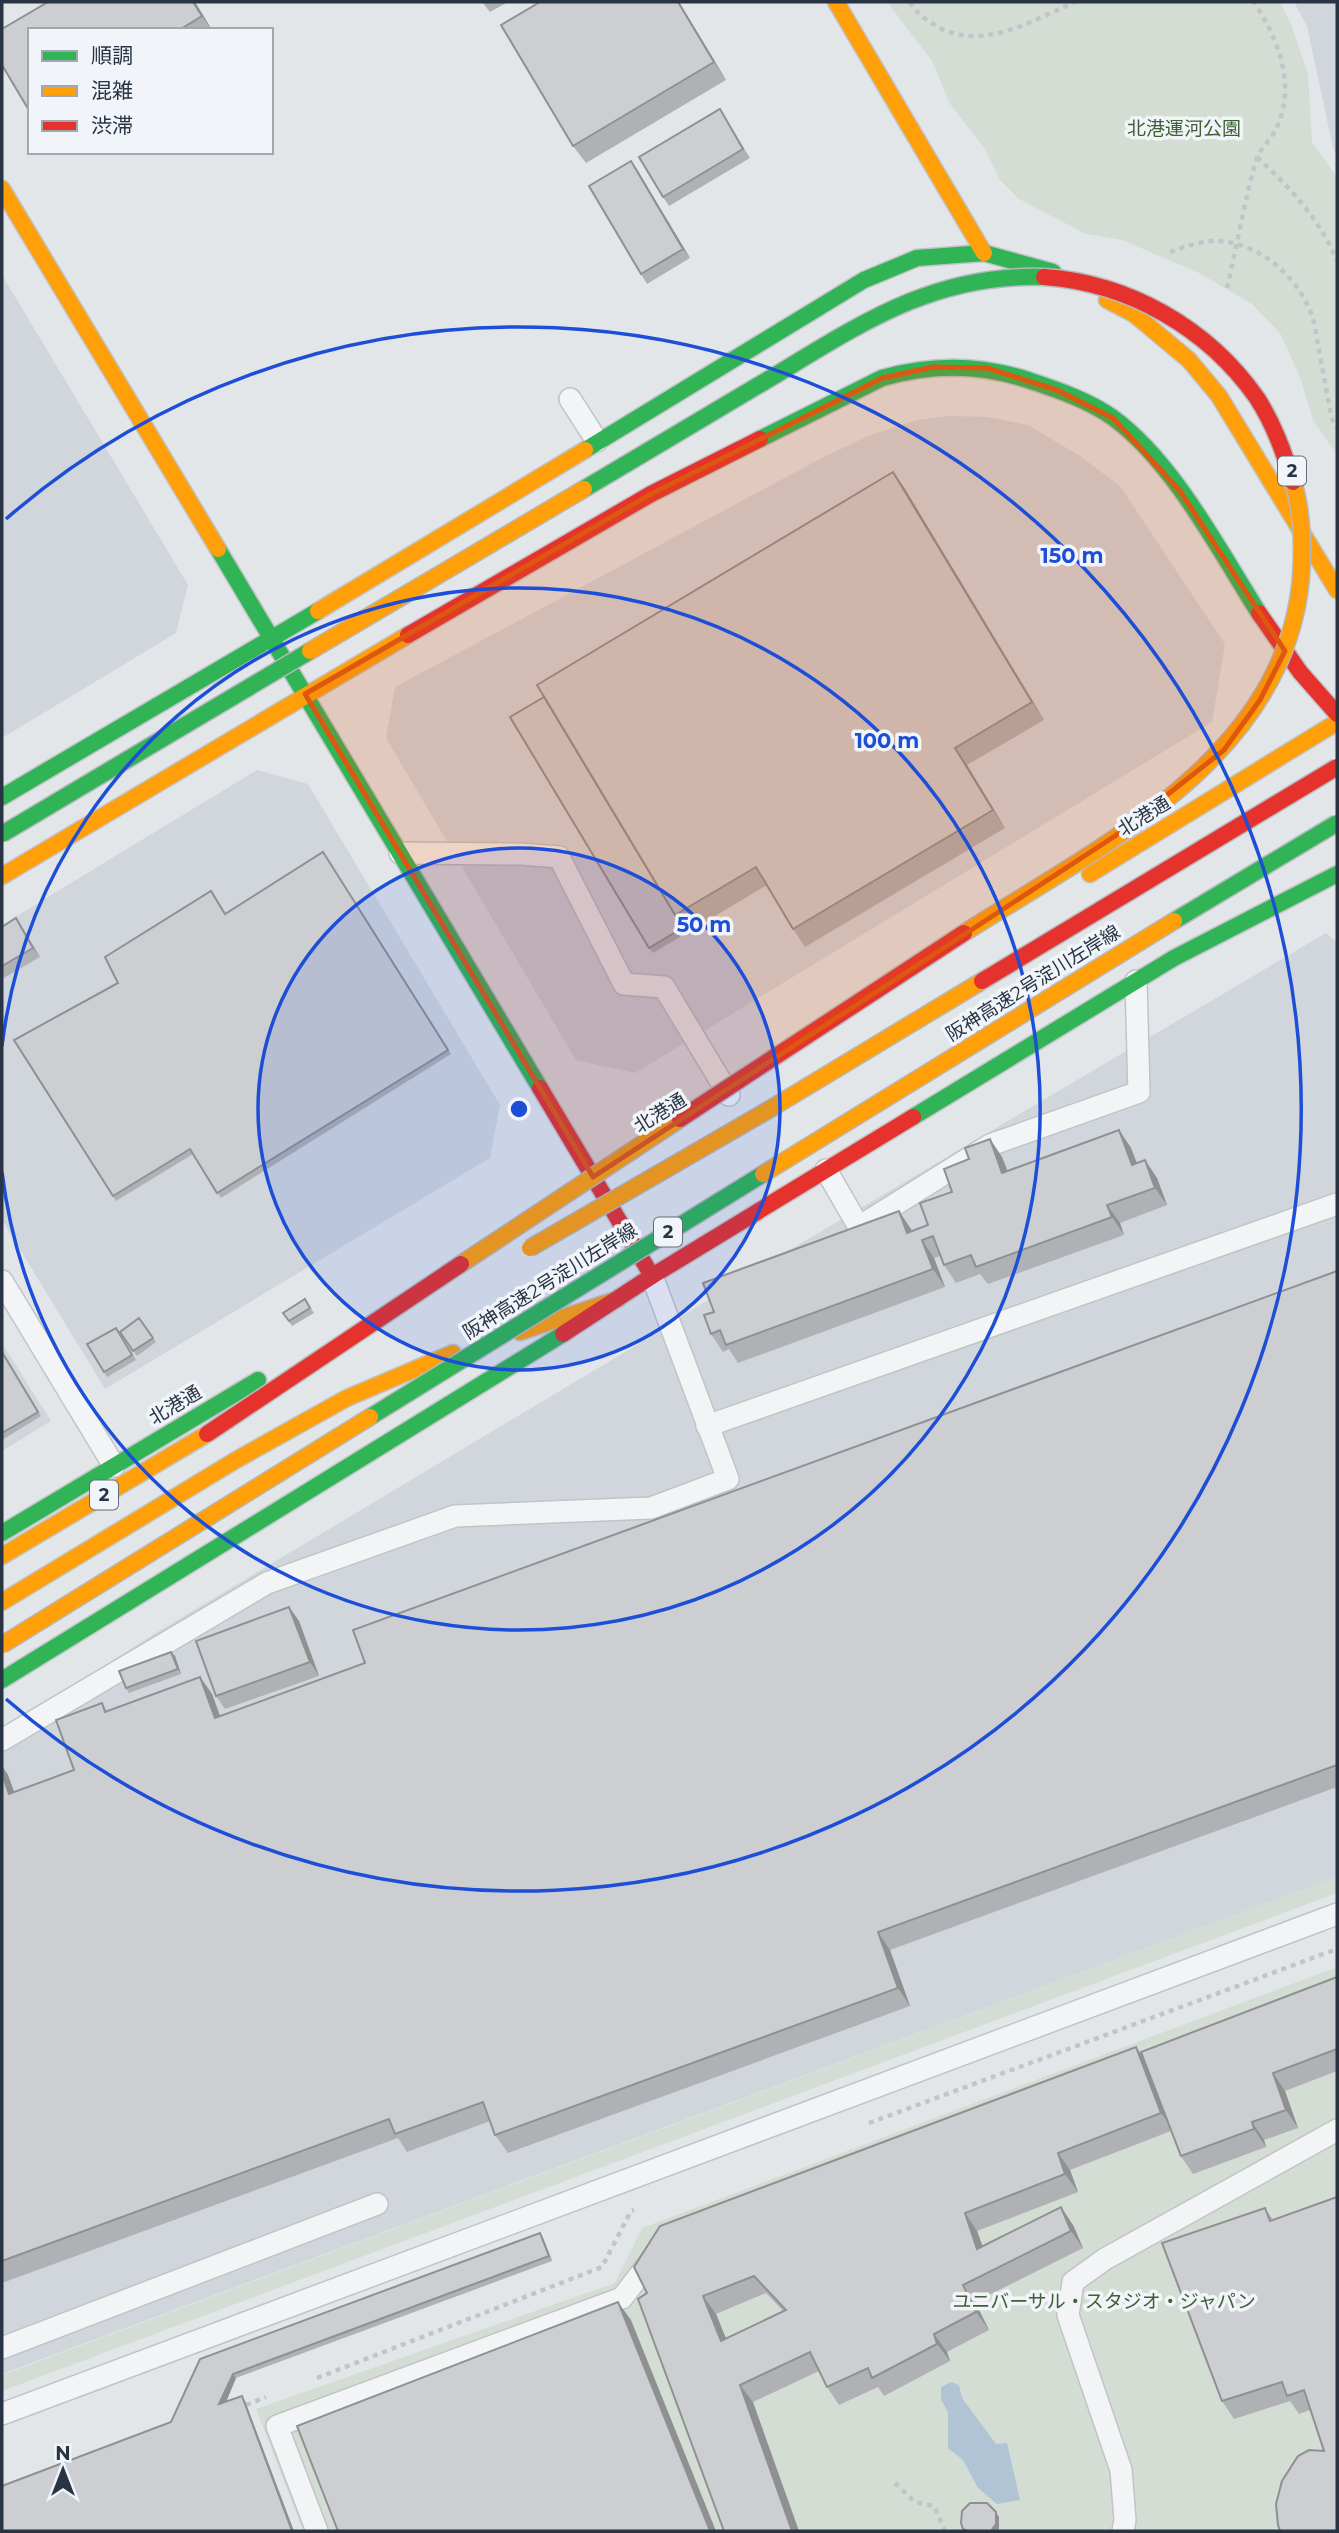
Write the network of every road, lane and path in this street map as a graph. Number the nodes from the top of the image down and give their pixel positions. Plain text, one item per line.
1 (836, 2) edge
2 (910, 2) edge
3 (1075, 2) edge
4 (1254, 2) edge
5 (1257, 157) junction
6 (2, 189) edge
7 (1237, 244) junction
8 (1170, 252) dead end
9 (984, 253) junction
10 (1337, 261) edge
11 (1227, 288) dead end
12 (570, 399) dead end
13 (1337, 428) edge
14 (597, 441) junction
15 (1337, 590) edge
16 (273, 639) junction
17 (305, 694) junction
18 (1337, 714) edge
19 (1337, 722) edge
20 (1337, 767) edge
21 (2, 797) edge
22 (1337, 823) edge
23 (2, 834) edge
24 (400, 853) junction
25 (1337, 874) edge
26 (2, 876) edge
27 (1136, 981) junction
28 (729, 1095) junction
29 (826, 1170) junction
30 (593, 1179) junction
31 (1337, 1203) edge
32 (515, 1256) dead end
33 (652, 1276) junction
34 (2, 1282) edge
35 (618, 1300) junction
36 (421, 1311) dead end
37 (708, 1426) junction
38 (207, 1434) junction
39 (114, 1466) junction
40 (727, 1479) junction
41 (735, 1500) edge
42 (2, 1533) edge
43 (2, 1556) edge
44 (2, 1602) edge
45 (2, 1645) edge
46 (2, 1680) edge
47 (2, 1740) edge
48 (1337, 1914) edge
49 (1337, 1950) edge
50 (866, 2124) dead end
51 (1337, 2130) edge
52 (377, 2204) dead end
53 (644, 2206) dead end
54 (672, 2234) edge
55 (2, 2348) edge
56 (310, 2381) dead end
57 (272, 2395) dead end
58 (246, 2405) edge
59 (2, 2414) edge
60 (895, 2483) dead end
61 (317, 2531) edge
62 (945, 2531) edge
63 (1122, 2531) edge

1 - 9 main road
2 - 3 path
4 - 5 path
5 - 7 path
5 - 10 path
6 - 16 main road
7 - 8 path
7 - 11 path
7 - 13 path
9 - 14 main road
9 - 15 main road
12 - 14 lane
14 - 16 main road
16 - 17 main road
16 - 21 main road
17 - 18 main road
17 - 24 main road
17 - 26 main road
19 - 28 main road, 北港通
20 - 32 main road, 阪神高速2号淀川左岸線, bridge
22 - 45 main road, 阪神高速2号淀川左岸線 / 2, bridge
23 - 38 main road, 2, bridge
24 - 28 lane
24 - 30 main road
25 - 27 main road
27 - 29 main road
27 - 29 lane
28 - 30 main road, 北港通
29 - 33 main road
30 - 33 main road
30 - 39 main road, 北港通
31 - 37 lane
33 - 35 main road
33 - 37 lane
34 - 39 lane
35 - 44 main road
35 - 46 main road
36 - 38 main road, 2, bridge
37 - 40 lane
38 - 43 main road, 2
39 - 42 main road, 北港通
40 - 41 lane
40 - 47 lane
48 - 59 lane
49 - 50 path
51 - 63 lane
52 - 55 lane
53 - 56 path
54 - 61 lane
57 - 58 path
60 - 62 path

